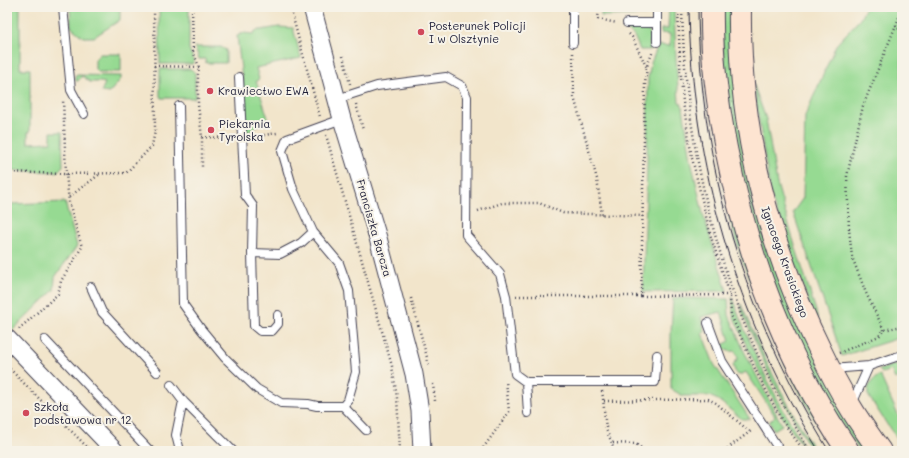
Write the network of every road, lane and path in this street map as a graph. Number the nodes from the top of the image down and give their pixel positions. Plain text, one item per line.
1 (63, 7) edge
2 (154, 7) edge
3 (192, 7) edge
4 (290, 7) edge
5 (312, 7) edge
6 (573, 7) edge
7 (598, 7) edge
8 (657, 7) edge
9 (678, 7) edge
10 (682, 7) edge
11 (712, 7) edge
12 (740, 7) edge
13 (902, 10) edge
14 (617, 23) junction
15 (657, 23) junction
16 (624, 25) junction
17 (896, 25) junction
18 (627, 32) dead end
19 (902, 33) edge
20 (657, 42) joint
21 (573, 43) joint
22 (154, 66) junction
23 (199, 67) junction
24 (647, 68) junction
25 (239, 77) dead end
26 (337, 99) junction
27 (179, 106) dead end
28 (84, 114) dead end
29 (342, 119) junction
30 (323, 125) junction
31 (202, 137) junction
32 (242, 138) junction
33 (287, 139) junction
34 (65, 143) dead end
35 (202, 168) dead end
36 (7, 172) edge
37 (66, 174) junction
38 (100, 174) junction
39 (69, 197) junction
40 (478, 212) dead end
41 (602, 215) junction
42 (643, 216) junction
43 (313, 232) junction
44 (252, 253) junction
45 (91, 287) dead end
46 (730, 295) junction
47 (506, 296) junction
48 (641, 296) junction
49 (278, 316) dead end
50 (708, 323) dead end
51 (902, 326) edge
52 (884, 330) junction
53 (10, 336) edge
54 (45, 340) dead end
55 (657, 355) dead end
56 (902, 355) edge
57 (835, 361) junction
58 (7, 366) edge
59 (869, 366) junction
60 (158, 372) dead end
61 (526, 382) junction
62 (600, 382) junction
63 (170, 385) dead end
64 (183, 401) junction
65 (604, 401) junction
66 (343, 406) junction
67 (850, 408) junction
68 (528, 413) dead end
69 (754, 428) dead end
70 (366, 430) dead end
71 (750, 431) junction
72 (613, 443) junction
73 (91, 451) edge
74 (115, 451) edge
75 (150, 451) edge
76 (180, 451) edge
77 (233, 451) edge
78 (400, 451) edge
79 (422, 451) edge
80 (613, 451) edge
81 (645, 451) edge
82 (724, 451) edge
83 (780, 451) edge
84 (804, 451) edge
85 (810, 451) edge
86 (848, 451) edge
87 (880, 451) edge

1 - 28 lane
2 - 22 path
3 - 23 path
4 - 30 path
5 - 26 street, Franciszka Barcza
6 - 21 lane
7 - 14 path
8 - 15 lane
9 - 46 path
10 - 85 path
11 - 86 main road
12 - 57 main road, Ignacego Krasickiego
13 - 17 path
14 - 16 path
14 - 16 path
15 - 16 lane
15 - 20 lane
17 - 19 path
17 - 52 path
18 - 24 path
20 - 24 path
21 - 41 path
22 - 23 path
22 - 38 path
23 - 31 path
24 - 42 path
25 - 32 lane
26 - 29 street, Franciszka Barcza
26 - 47 lane
27 - 66 lane
29 - 30 lane
29 - 79 street, Franciszka Barcza
30 - 33 lane
30 - 78 path
31 - 32 path
31 - 35 path
32 - 33 path
32 - 44 lane
33 - 43 lane
34 - 37 path
36 - 37 path
37 - 38 path
37 - 39 path
38 - 39 path
39 - 53 path
40 - 41 path
41 - 42 path
42 - 48 path
43 - 44 lane
43 - 66 lane
44 - 49 lane
45 - 60 lane
46 - 48 path
46 - 84 path
47 - 48 path
47 - 61 lane
50 - 83 lane
51 - 52 path
52 - 57 path
53 - 74 street
54 - 75 lane
55 - 62 lane
56 - 59 lane
57 - 59 lane
57 - 67 main road, Ignacego Krasickiego
58 - 73 path
59 - 67 lane
61 - 62 lane
61 - 68 lane
62 - 65 path
63 - 64 lane
64 - 76 lane
64 - 77 lane
65 - 71 path
65 - 72 path
66 - 70 lane
67 - 87 main road, Ignacego Krasickiego
69 - 71 path
71 - 82 path
72 - 80 path
72 - 81 path

